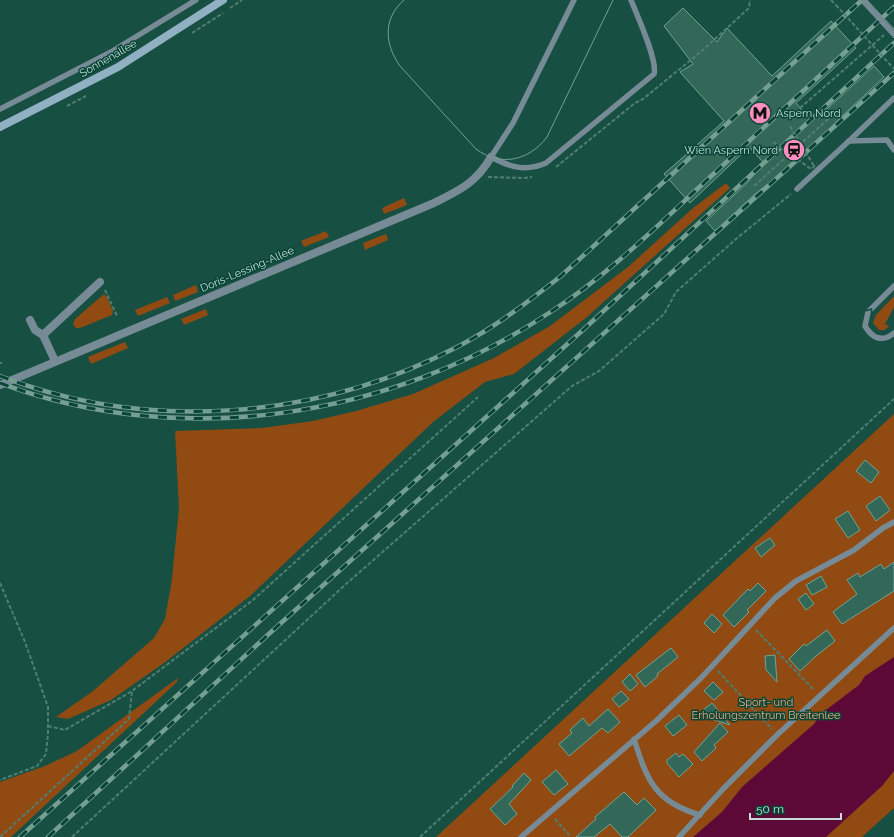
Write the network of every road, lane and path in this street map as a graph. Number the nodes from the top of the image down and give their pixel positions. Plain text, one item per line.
1 (196, 0) edge
2 (223, 0) edge
3 (574, 0) edge
4 (631, 0) edge
5 (750, 0) edge
6 (831, 0) edge
7 (863, 0) edge
8 (894, 34) edge
9 (872, 45) junction
10 (705, 53) dead end
11 (894, 69) edge
12 (894, 98) edge
13 (800, 108) dead end
14 (0, 109) edge
15 (836, 112) dead end
16 (790, 126) dead end
17 (0, 127) edge
18 (849, 141) junction
19 (772, 142) dead end
20 (800, 144) junction
21 (894, 150) edge
22 (789, 154) junction
23 (491, 157) junction
24 (817, 164) dead end
25 (814, 167) junction
26 (754, 186) dead end
27 (797, 189) joint
28 (102, 285) joint
29 (894, 286) edge
30 (117, 316) dead end
31 (30, 320) dead end
32 (894, 333) edge
33 (44, 335) junction
34 (55, 361) junction
35 (0, 384) edge
36 (478, 397) dead end
37 (894, 399) edge
38 (894, 522) edge
39 (0, 583) edge
40 (750, 624) junction
41 (894, 628) edge
42 (713, 666) junction
43 (132, 691) junction
44 (819, 695) junction
45 (48, 726) junction
46 (777, 735) junction
47 (634, 738) junction
48 (0, 780) edge
49 (549, 812) junction
50 (700, 815) junction
51 (0, 837) edge
52 (72, 837) edge
53 (420, 837) edge
54 (521, 837) edge
55 (571, 837) edge
56 (679, 837) edge

1 - 14 lane
2 - 17 street, Sonnenallee
3 - 23 lane
4 - 23 lane
5 - 10 path
6 - 9 path, bridge
7 - 8 lane, bridge
9 - 11 path, bridge
9 - 13 path
12 - 18 lane
15 - 20 path
16 - 20 path, bridge
18 - 21 lane
18 - 27 lane
19 - 22 path, bridge
20 - 22 path
20 - 25 path, bridge
22 - 25 path, bridge
22 - 26 path
23 - 34 street, Doris-Lessing-Allee
24 - 25 path, bridge
27 - 52 path
28 - 30 path
28 - 33 street
32 -> 29 lane
31 - 33 street
33 - 34 street
34 - 35 street, Doris-Lessing-Allee
36 - 43 path
37 - 53 path
38 - 40 lane
39 - 45 path
40 - 42 lane
40 - 44 path
41 - 44 lane
42 - 46 path
42 - 47 lane
43 - 45 path
43 - 51 path
44 - 46 lane
45 - 48 path
46 - 50 lane
47 - 49 lane
47 - 50 lane
49 - 54 lane
49 - 55 path
50 - 56 lane

